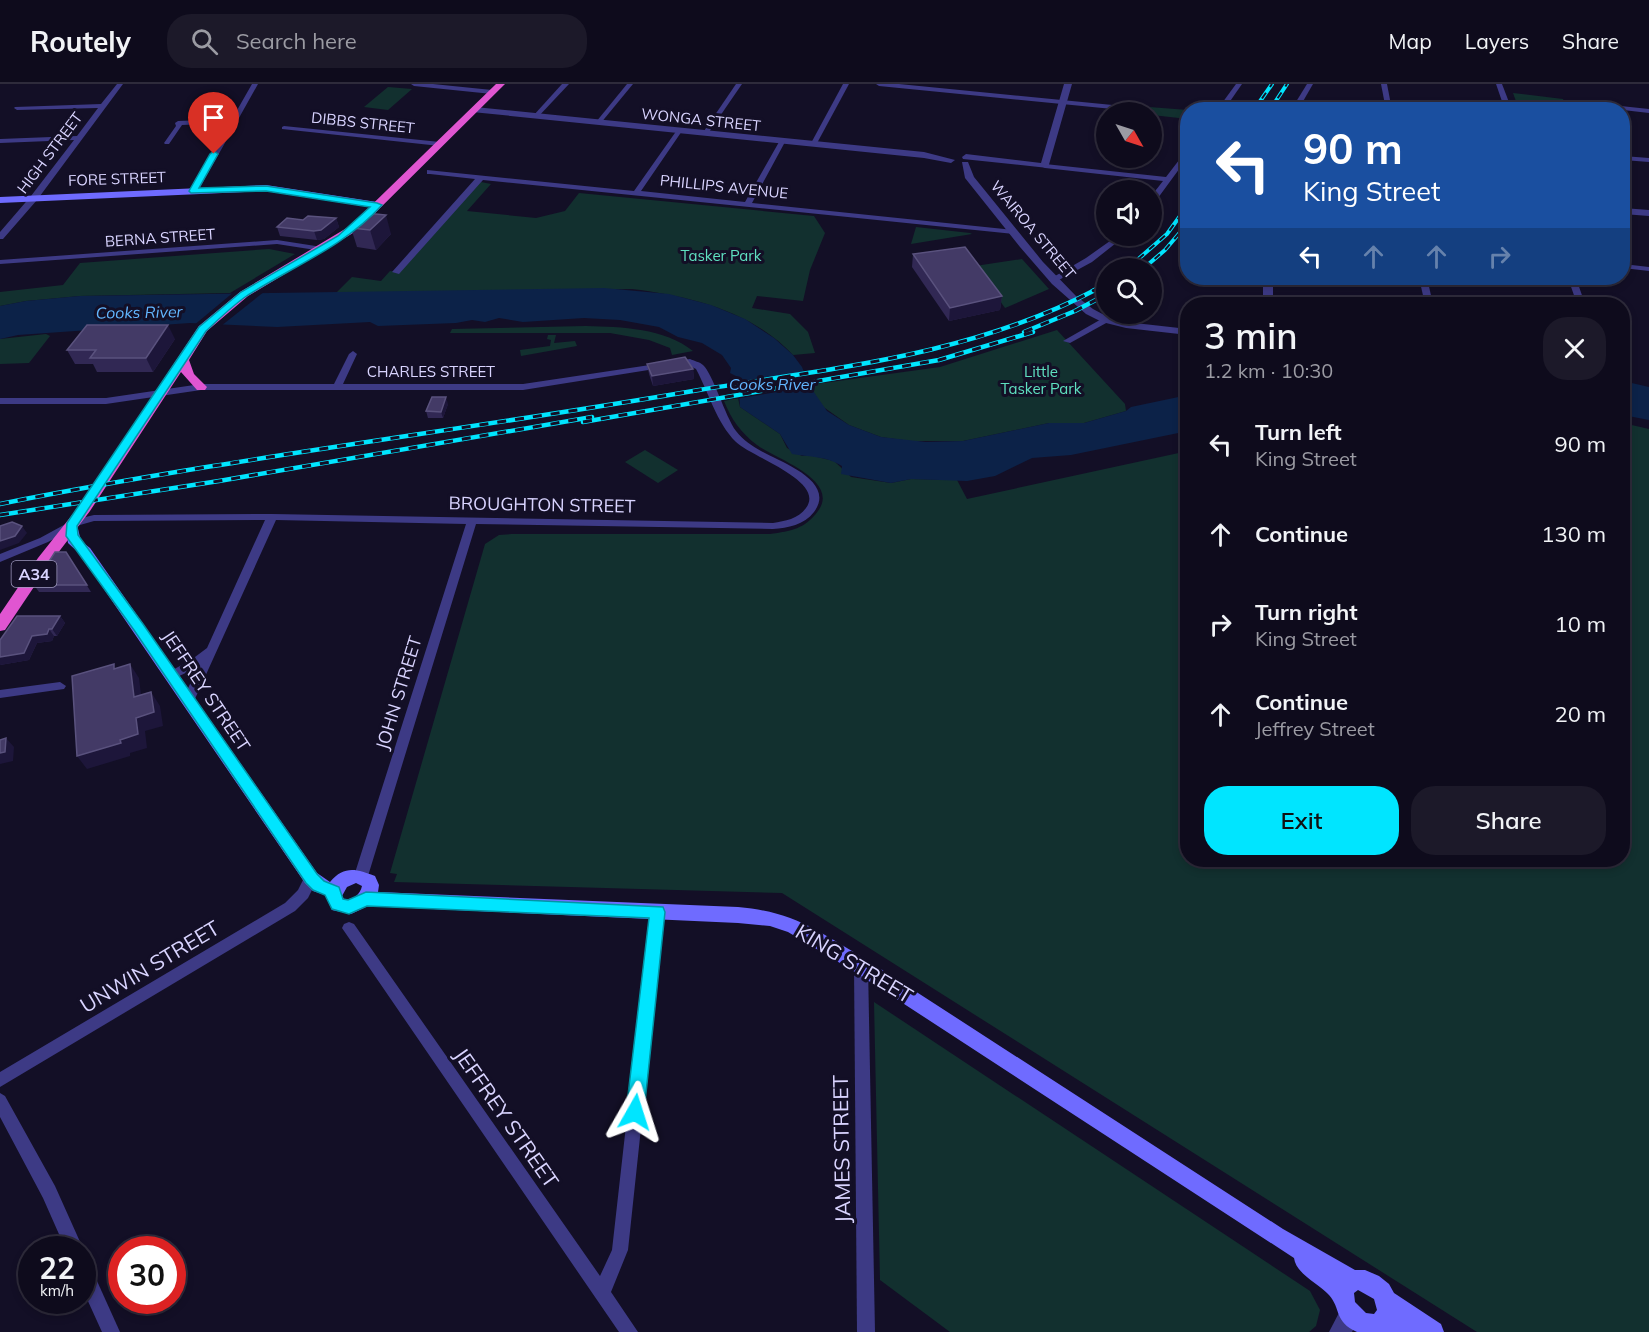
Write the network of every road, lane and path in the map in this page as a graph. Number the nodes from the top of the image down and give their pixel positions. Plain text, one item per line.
1 (120, 84) edge
2 (255, 84) edge
3 (414, 84) edge
4 (501, 84) edge
5 (566, 84) edge
6 (630, 84) edge
7 (739, 84) edge
8 (846, 84) edge
9 (879, 84) edge
10 (1068, 84) edge
11 (1239, 84) edge
12 (1310, 84) edge
13 (1383, 84) edge
14 (1499, 84) edge
15 (492, 92) junction
16 (1063, 102) junction
17 (1226, 102) edge
18 (1299, 102) edge
19 (1387, 102) edge
20 (1506, 102) edge
21 (1096, 105) edge
22 (103, 106) junction
23 (17, 108) dead end
24 (1630, 109) edge
25 (475, 110) junction
26 (1649, 111) edge
27 (535, 117) junction
28 (233, 121) junction
29 (598, 123) junction
30 (285, 128) dead end
31 (679, 131) junction
32 (705, 134) junction
33 (79, 138) junction
34 (0, 141) edge
35 (782, 142) junction
36 (167, 143) dead end
37 (440, 144) junction
38 (813, 145) junction
39 (1630, 159) edge
40 (960, 160) junction
41 (1649, 160) edge
42 (1180, 162) edge
43 (1045, 166) junction
44 (430, 172) dead end
45 (480, 178) junction
46 (1167, 179) junction
47 (1162, 186) edge
48 (194, 191) junction
49 (637, 192) junction
50 (34, 198) junction
51 (0, 200) edge
52 (748, 203) junction
53 (377, 205) junction
54 (1630, 212) edge
55 (1649, 213) edge
56 (1014, 232) junction
57 (0, 237) edge
58 (1107, 246) edge
59 (322, 249) junction
60 (0, 262) edge
61 (1630, 267) edge
62 (1649, 268) edge
63 (396, 272) dead end
64 (1054, 279) junction
65 (1096, 314) edge
66 (1098, 324) edge
67 (1122, 324) edge
68 (1180, 331) edge
69 (1067, 341) dead end
70 (353, 354) dead end
71 (182, 359) junction
72 (698, 364) joint
73 (201, 387) junction
74 (337, 387) junction
75 (162, 391) junction
76 (0, 401) edge
77 (272, 517) junction
78 (472, 520) junction
79 (71, 525) junction
80 (0, 558) edge
81 (0, 626) edge
82 (212, 648) junction
83 (171, 676) junction
84 (60, 686) dead end
85 (0, 694) edge
86 (188, 701) junction
87 (362, 876) junction
88 (311, 878) junction
89 (334, 891) junction
90 (366, 899) junction
91 (657, 912) junction
92 (349, 928) dead end
93 (861, 966) junction
94 (0, 1080) edge
95 (0, 1101) edge
96 (69, 1236) edge
97 (1347, 1287) junction
98 (602, 1293) junction
99 (96, 1298) edge
100 (1376, 1320) edge
101 (1345, 1323) edge
102 (111, 1332) edge
103 (628, 1332) edge
104 (866, 1332) edge
105 (1404, 1332) edge
106 (1433, 1332) edge

1 - 22 street, HIGH STREET
2 - 28 street
3 - 15 street
4 - 15 highway, A34
5 - 27 street
6 - 29 street
7 - 32 street
8 - 38 street
9 - 16 street
10 - 16 street
11 - 17 street
12 - 18 street
13 - 19 street
14 - 20 street
15 - 25 highway, A34
16 - 21 street
16 - 43 street
22 - 23 street
22 - 33 street, HIGH STREET
24 - 26 street
25 - 27 street, WONGA STREET
25 - 37 highway, A34
27 - 29 street, WONGA STREET
28 - 36 street
28 - 48 street
29 - 31 street, WONGA STREET
30 - 37 street, DIBBS STREET
31 - 32 street, WONGA STREET
31 - 49 street
32 - 35 street, WONGA STREET
33 - 34 street
33 - 50 street, HIGH STREET
35 - 38 street, WONGA STREET
35 - 52 street
37 - 53 highway, A34
38 - 40 street, WONGA STREET
39 - 41 street
40 - 43 street, WONGA STREET
40 - 56 street, WAIROA STREET
42 - 46 street
43 - 46 street, WONGA STREET
44 - 45 street, PHILLIPS AVENUE
45 - 49 street, PHILLIPS AVENUE
45 - 63 street
46 - 47 street
48 - 50 main road, FORE STREET
48 - 53 main road, FORE STREET
49 - 52 street, PHILLIPS AVENUE
50 - 51 main road, FORE STREET
50 - 57 street, HIGH STREET
52 - 56 street, PHILLIPS AVENUE
53 - 59 highway, A34
54 - 55 street
56 - 64 street, WAIROA STREET
58 - 64 street
59 - 60 street, BERNA STREET
59 - 71 highway, A34
61 - 62 street
64 - 65 street, WAIROA STREET
66 - 69 street
67 - 68 street
70 - 74 street
71 - 73 highway
71 - 75 highway, A34
72 - 74 street, CHARLES STREET
72 - 78 street, BROUGHTON STREET
73 - 74 street, CHARLES STREET
73 - 75 street, CHARLES STREET
75 - 76 street, CHARLES STREET
75 - 79 highway, A34
77 - 78 street, BROUGHTON STREET
77 - 79 street, BROUGHTON STREET
77 - 82 street
78 - 87 street, JOHN STREET
79 - 80 street, BROUGHTON STREET
79 - 81 highway, A34
79 - 83 main road, JEFFREY STREET
82 - 83 street
82 - 86 street
83 - 86 main road, JEFFREY STREET
84 - 85 street
86 - 88 main road, JEFFREY STREET
87 - 89 main road
87 - 90 main road
88 - 89 main road
88 - 94 street, UNWIN STREET
89 - 90 main road
90 - 91 main road, KING STREET
91 - 93 main road, KING STREET
91 - 98 street
92 - 98 street, JEFFREY STREET
93 - 97 main road, KING STREET
93 - 104 street, JAMES STREET
95 - 96 street
97 - 100 main road
97 - 101 main road
98 - 103 street, JEFFREY STREET
99 - 102 street
100 - 101 main road
100 - 105 main road
100 - 106 main road

